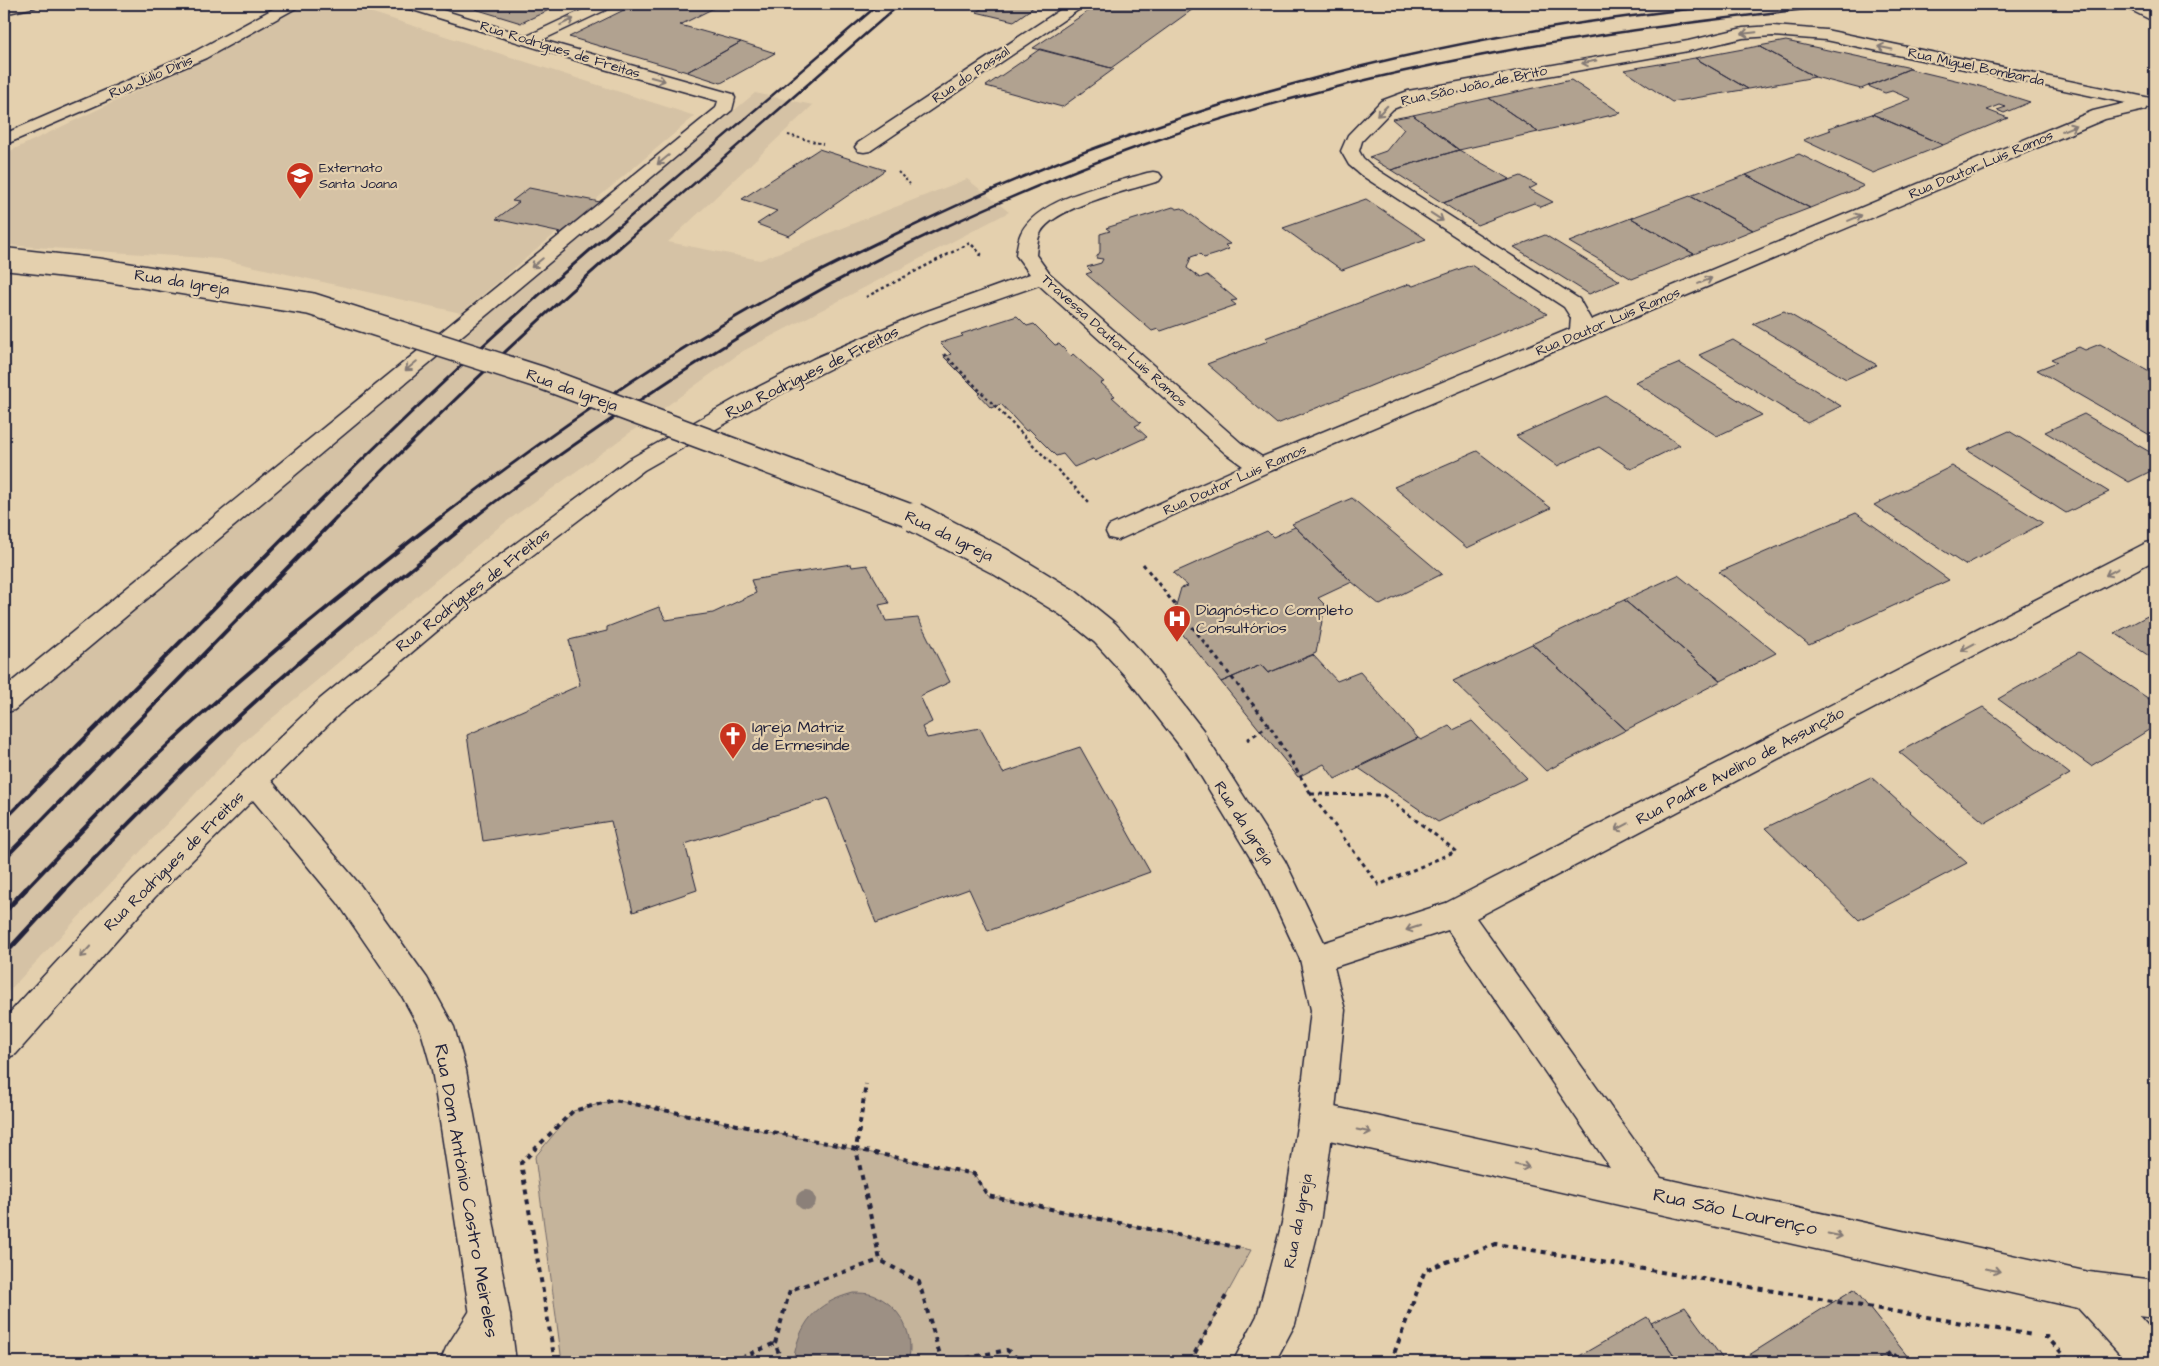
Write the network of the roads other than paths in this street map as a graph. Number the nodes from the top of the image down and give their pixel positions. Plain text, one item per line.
1 (30, 4) edge
2 (293, 4) edge
3 (408, 4) edge
4 (607, 4) edge
5 (1079, 4) edge
6 (2130, 4) edge
7 (4, 10) edge
8 (2155, 17) edge
9 (1797, 31) joint
10 (528, 41) junction
11 (2066, 86) junction
12 (2155, 105) edge
13 (2099, 115) junction
14 (4, 140) edge
15 (864, 147) dead end
16 (1153, 178) dead end
17 (4, 259) edge
18 (1042, 277) junction
19 (1572, 303) junction
20 (1623, 315) junction
21 (1580, 333) junction
22 (1260, 467) junction
23 (1118, 532) dead end
24 (2155, 550) edge
25 (4, 703) edge
26 (254, 780) junction
27 (1455, 914) junction
28 (1316, 959) junction
29 (4, 1043) edge
30 (1316, 1120) junction
31 (1650, 1194) junction
32 (2089, 1291) junction
33 (2155, 1299) edge
34 (490, 1315) junction
35 (460, 1362) edge
36 (496, 1362) edge
37 (1253, 1362) edge
38 (2154, 1362) edge

1 - 7 street
2 - 14 street, Rua Júlio Dinis
3 - 10 street, Rua Rodrigues de Freitas
10 -> 4 street
5 - 15 street, Rua do Passal
6 - 8 street
11 -> 9 street, Rua Miguel Bombarda
9 -> 19 street, Rua São João de Brito
10 -> 25 street, Rua Rodrigues de Freitas
11 - 12 street, Rua Miguel Bombarda
11 - 13 street
12 - 13 street, Rua Doutor Luis Ramos
20 -> 13 street, Rua Doutor Luis Ramos
16 - 18 street, Travessa Doutor Luis Ramos
17 - 28 street, Rua da Igreja, bridge
18 - 22 street, Travessa Doutor Luis Ramos
18 - 26 street, Rua Rodrigues de Freitas
19 - 20 street, Rua São João de Brito
19 - 21 street
20 - 21 street, Rua Doutor Luis Ramos
21 - 22 street, Rua Doutor Luis Ramos
22 - 23 street, Rua Doutor Luis Ramos
24 -> 27 street, Rua Padre Avelino de Assunção
26 -> 29 street, Rua Rodrigues de Freitas
26 - 34 street, Rua Dom António Castro Meireles
27 -> 28 street, Rua Padre Avelino de Assunção
27 - 31 street
28 - 30 street, Rua da Igreja
30 -> 31 street, Rua São Lourenço
30 - 37 street, Rua da Igreja
31 -> 32 street, Rua São Lourenço
32 - 33 street, Rua São Lourenço
32 - 38 street
34 - 35 street
34 - 36 street, Rua Dom António Castro Meireles

